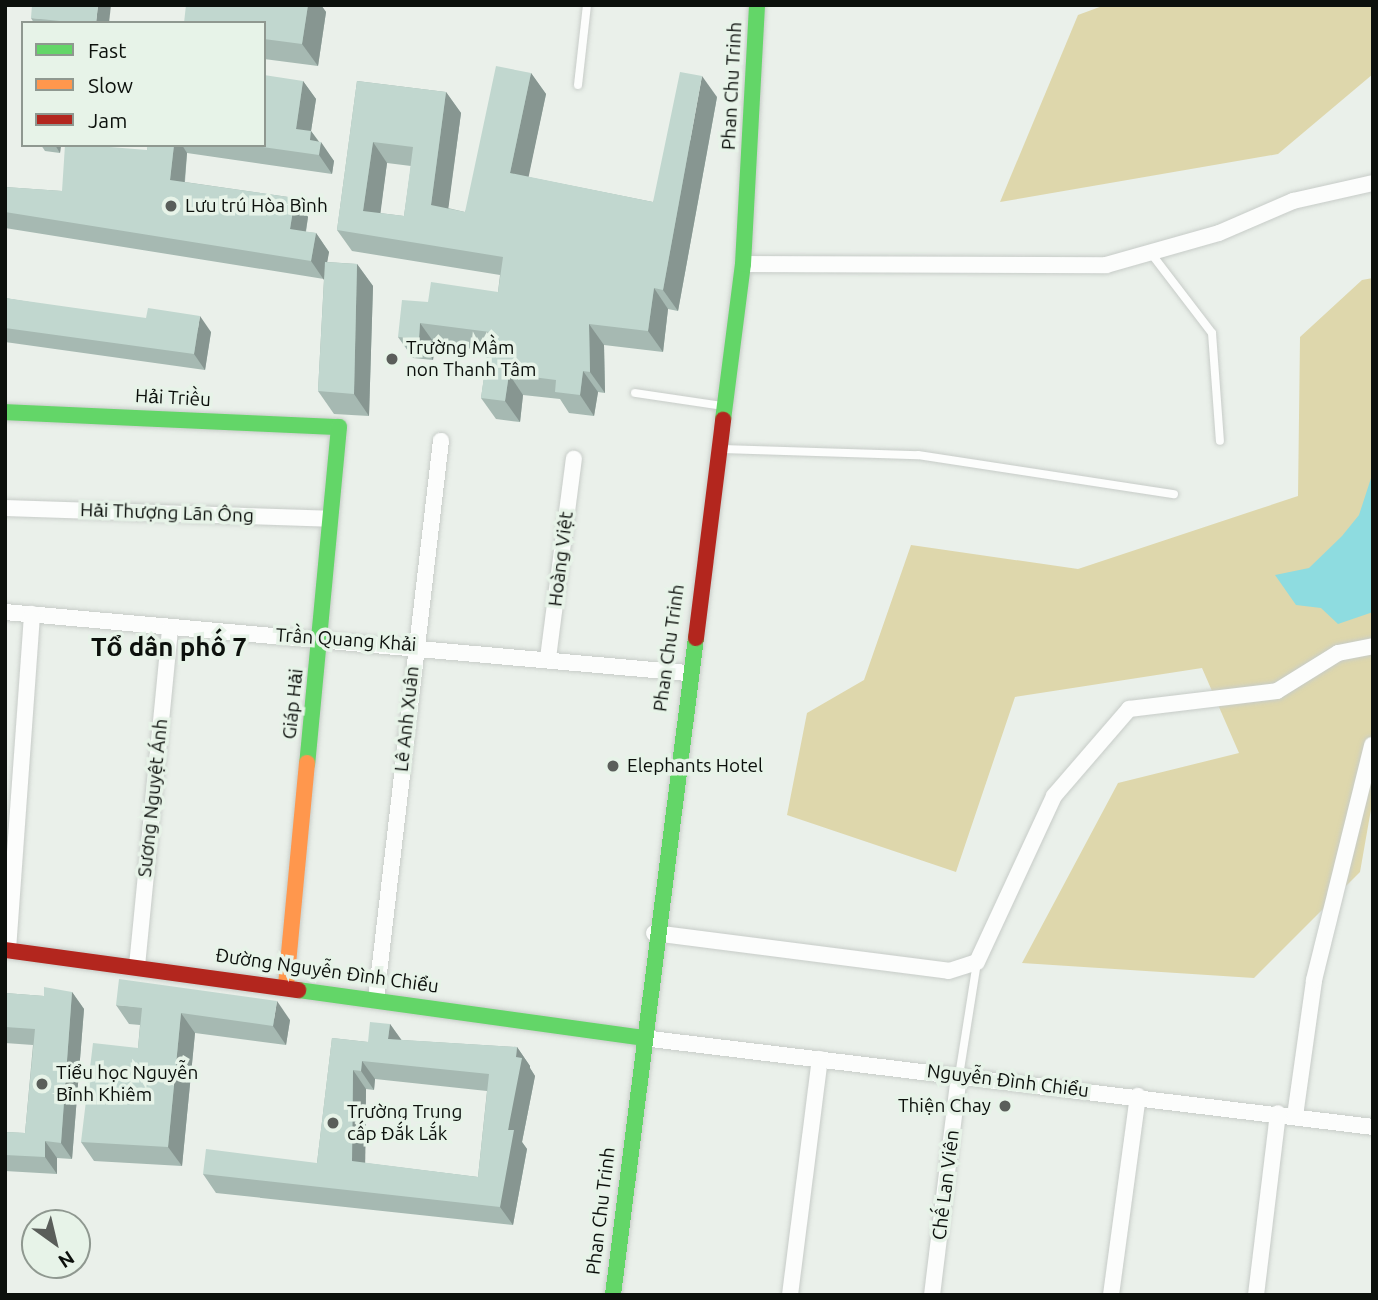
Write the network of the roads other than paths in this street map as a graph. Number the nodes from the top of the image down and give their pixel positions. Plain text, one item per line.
1 (587, 5) edge
2 (757, 5) edge
3 (578, 85) dead end
4 (1373, 184) edge
5 (1150, 252) junction
6 (743, 264) junction
7 (635, 393) dead end
8 (723, 406) junction
9 (5, 412) edge
10 (339, 427) joint
11 (441, 441) dead end
12 (1220, 441) dead end
13 (717, 449) junction
14 (574, 460) dead end
15 (1174, 494) dead end
16 (5, 508) edge
17 (330, 519) junction
18 (5, 612) edge
19 (32, 614) junction
20 (170, 629) junction
21 (321, 638) junction
22 (415, 645) junction
23 (1373, 646) edge
24 (548, 659) junction
25 (687, 673) junction
26 (1372, 745) edge
27 (654, 933) junction
28 (6, 950) edge
29 (977, 962) junction
30 (137, 966) junction
31 (286, 985) junction
32 (376, 999) junction
33 (643, 1038) junction
34 (820, 1059) junction
35 (959, 1076) junction
36 (1138, 1096) junction
37 (1278, 1113) junction
38 (1295, 1116) junction
39 (1373, 1127) edge
40 (613, 1295) edge
41 (790, 1295) edge
42 (932, 1295) edge
43 (1111, 1295) edge
44 (1256, 1295) edge

1 - 3 lane
2 - 6 street, Phan Chu Trinh
4 - 5 street
5 - 6 street
5 - 12 lane
6 - 8 street, Phan Chu Trinh
7 - 8 lane
8 - 13 street, Phan Chu Trinh
9 - 10 street, Hải Triều
10 - 17 street, Giáp Hải
11 - 22 street, Lê Anh Xuân
13 - 15 lane
13 - 25 street, Phan Chu Trinh
14 - 24 street, Hoàng Việt
16 - 17 street, Hải Thượng Lãn Ông
17 - 21 street, Giáp Hải
18 - 19 street, Trần Quang Khải
19 - 20 street, Trần Quang Khải
19 - 28 street
20 - 21 street, Trần Quang Khải
20 - 30 street, Sương Nguyệt Ánh
21 - 22 street, Trần Quang Khải
21 - 31 street, Giáp Hải
22 - 24 street, Trần Quang Khải
22 - 32 street, Lê Anh Xuân
23 - 29 street
24 - 25 street, Trần Quang Khải
25 - 27 street, Phan Chu Trinh
26 - 38 street
27 - 29 street
27 - 33 street, Phan Chu Trinh
28 - 30 street, Đường Nguyễn Đình Chiểu
29 - 35 lane
30 - 31 street, Đường Nguyễn Đình Chiểu
31 - 32 street, Đường Nguyễn Đình Chiểu
32 - 33 street, Đường Nguyễn Đình Chiểu
33 - 34 street, Nguyễn Đình Chiểu
33 - 40 street, Phan Chu Trinh
34 - 35 street, Nguyễn Đình Chiểu
34 - 41 street
35 - 36 street, Nguyễn Đình Chiểu
35 - 42 street, Chế Lan Viên
36 - 37 street, Nguyễn Đình Chiểu
36 - 43 street
37 - 38 street, Nguyễn Đình Chiểu
37 - 44 street
38 - 39 street, Nguyễn Đình Chiểu

